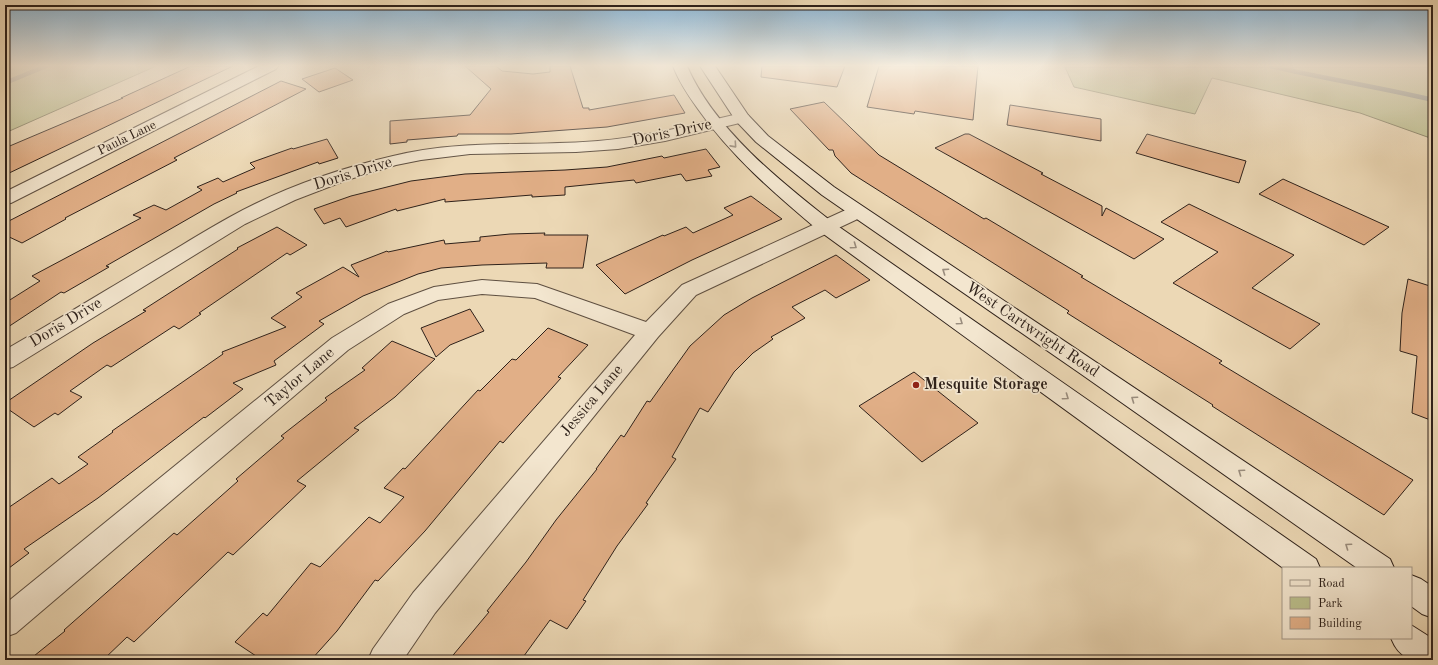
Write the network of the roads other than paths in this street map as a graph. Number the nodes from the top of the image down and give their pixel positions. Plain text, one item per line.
1 (209, 97) edge
2 (698, 97) edge
3 (728, 97) edge
4 (742, 118) junction
5 (715, 124) junction
6 (5, 199) edge
7 (857, 212) junction
8 (825, 226) junction
9 (650, 332) junction
10 (5, 361) edge
11 (1305, 567) edge
12 (1379, 567) edge
13 (1412, 590) edge
14 (1433, 604) edge
15 (5, 624) edge
16 (1407, 639) edge
17 (1433, 657) edge
18 (384, 660) edge

1 - 6 street, Paula Lane
2 - 5 street, West Cartwright Road
3 - 4 street, West Cartwright Road
4 - 5 street, Doris Drive
4 - 7 street, West Cartwright Road
5 -> 8 street, West Cartwright Road
5 - 10 street, Doris Drive
7 - 8 street, Jessica Lane
12 -> 7 street, West Cartwright Road
8 - 9 street, Jessica Lane
8 -> 11 street, West Cartwright Road
9 - 15 street, Taylor Lane
9 - 18 street, Jessica Lane
13 - 14 street
16 - 17 street

